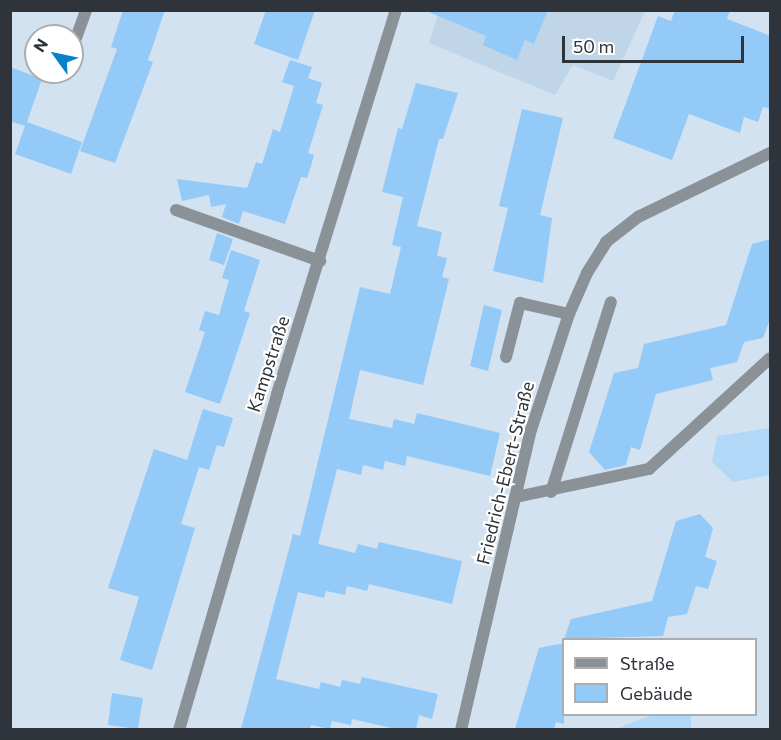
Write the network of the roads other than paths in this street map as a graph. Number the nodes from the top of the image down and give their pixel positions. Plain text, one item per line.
1 (396, 10) edge
2 (771, 153) edge
3 (176, 210) dead end
4 (320, 261) junction
5 (611, 302) dead end
6 (568, 314) junction
7 (506, 357) dead end
8 (771, 358) edge
9 (551, 492) junction
10 (516, 497) junction
11 (179, 729) edge
12 (461, 729) edge

1 - 4 street, Kampstraße
2 - 6 street, Friedrich-Ebert-Straße
3 - 4 street
4 - 11 street, Kampstraße
5 - 9 street
6 - 7 street
6 - 10 street, Friedrich-Ebert-Straße
8 - 9 street
9 - 10 street
10 - 12 street, Friedrich-Ebert-Straße

